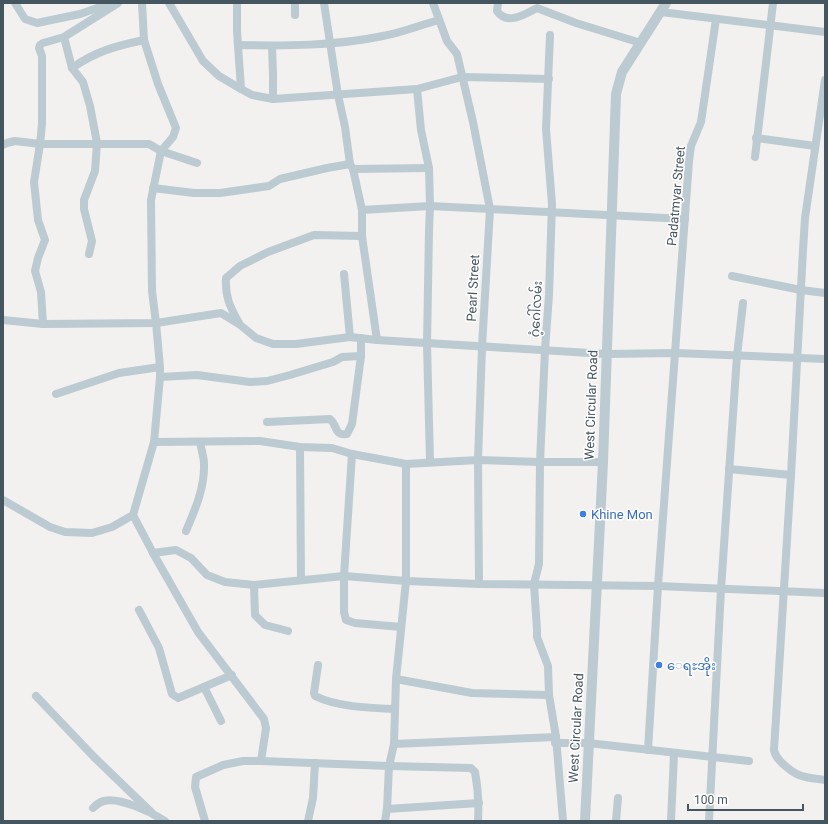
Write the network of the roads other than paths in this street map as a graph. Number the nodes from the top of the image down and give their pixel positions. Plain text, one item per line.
1 (15, 3) edge
2 (142, 3) edge
3 (169, 3) edge
4 (238, 3) edge
5 (295, 3) edge
6 (324, 3) edge
7 (433, 3) edge
8 (498, 3) edge
9 (666, 3) edge
10 (773, 3) edge
11 (116, 5) edge
12 (537, 5) edge
13 (661, 12) junction
14 (295, 15) dead end
15 (716, 19) junction
16 (439, 20) junction
17 (770, 25) junction
18 (825, 32) edge
19 (550, 35) dead end
20 (64, 37) junction
21 (144, 40) junction
22 (641, 43) junction
23 (330, 44) junction
24 (238, 45) junction
25 (272, 46) junction
26 (72, 68) junction
27 (462, 77) junction
28 (549, 78) junction
29 (825, 80) edge
30 (241, 89) junction
31 (417, 89) junction
32 (338, 95) junction
33 (273, 99) junction
34 (756, 138) junction
35 (97, 143) junction
36 (40, 144) junction
37 (3, 145) edge
38 (815, 146) junction
39 (160, 151) junction
40 (754, 157) dead end
41 (197, 163) dead end
42 (352, 167) junction
43 (429, 168) junction
44 (153, 188) junction
45 (430, 206) junction
46 (490, 209) junction
47 (362, 210) junction
48 (552, 212) junction
49 (611, 215) junction
50 (685, 219) junction
51 (362, 236) junction
52 (89, 254) dead end
53 (344, 274) dead end
54 (732, 276) dead end
55 (801, 290) junction
56 (825, 293) edge
57 (743, 303) dead end
58 (3, 320) edge
59 (156, 323) junction
60 (43, 324) junction
61 (239, 324) junction
62 (350, 336) junction
63 (362, 338) junction
64 (376, 340) junction
65 (427, 344) junction
66 (482, 347) junction
67 (545, 350) junction
68 (676, 353) junction
69 (606, 354) junction
70 (361, 356) junction
71 (736, 356) junction
72 (798, 358) junction
73 (825, 360) edge
74 (160, 367) junction
75 (160, 377) junction
76 (56, 394) dead end
77 (267, 422) dead end
78 (154, 442) junction
79 (200, 442) junction
80 (300, 447) junction
81 (352, 454) junction
82 (478, 460) junction
83 (430, 462) junction
84 (540, 462) junction
85 (603, 462) junction
86 (406, 464) junction
87 (729, 469) junction
88 (791, 475) junction
89 (3, 500) edge
90 (133, 515) junction
91 (186, 531) dead end
92 (153, 553) junction
93 (344, 576) junction
94 (301, 580) junction
95 (406, 581) junction
96 (479, 584) junction
97 (534, 584) junction
98 (254, 585) junction
99 (596, 585) junction
100 (658, 586) junction
101 (721, 589) junction
102 (784, 591) junction
103 (825, 593) edge
104 (139, 610) dead end
105 (401, 627) junction
106 (288, 631) dead end
107 (318, 665) dead end
108 (232, 675) junction
109 (396, 679) junction
110 (204, 687) junction
111 (549, 695) junction
112 (36, 696) dead end
113 (394, 709) junction
114 (221, 721) dead end
115 (556, 740) junction
116 (588, 743) junction
117 (394, 744) junction
118 (648, 750) junction
119 (674, 754) junction
120 (713, 757) junction
121 (261, 761) junction
122 (315, 762) junction
123 (749, 762) dead end
124 (389, 766) junction
125 (825, 780) edge
126 (618, 798) dead end
127 (479, 803) junction
128 (93, 808) dead end
129 (387, 809) junction
130 (152, 813) junction
131 (165, 821) edge
132 (205, 821) edge
133 (308, 821) edge
134 (385, 821) edge
135 (478, 821) edge
136 (564, 821) edge
137 (585, 821) edge
138 (616, 821) edge
139 (671, 821) edge
140 (708, 821) edge

1 - 11 street
2 - 21 street
3 - 30 street
4 - 24 street
5 - 14 street
6 - 23 street
7 - 16 street, Pearl Street
8 - 12 street
9 - 13 street, West Circular Road
10 - 17 street
11 - 20 street
12 - 22 street
13 - 15 street
13 - 22 street, West Circular Road
15 - 17 street
15 - 50 street, Padatmyar Street
16 - 23 street
16 - 27 street, Pearl Street
17 - 18 street
17 - 34 street
19 - 28 street, ဂံ့ဂေါ်လမ်း
20 - 26 street
20 - 36 street
21 - 26 street
21 - 39 street
22 - 49 street, West Circular Road
23 - 25 street
23 - 32 street
24 - 25 street
24 - 30 street
25 - 33 street
26 - 35 street
27 - 28 street
27 - 31 street
27 - 46 street, Pearl Street
28 - 48 street, ဂံ့ဂေါ်လမ်း
29 - 38 street
30 - 33 street
31 - 32 street
31 - 43 street
32 - 33 street
32 - 42 street
34 - 38 street
34 - 40 street
35 - 36 street
35 - 39 street
35 - 52 street
36 - 37 street
36 - 60 street
38 - 55 street
39 - 41 street
39 - 44 street
42 - 43 street
42 - 44 street
42 - 47 street
43 - 45 street
44 - 59 street
45 - 46 street
45 - 47 street
45 - 65 street
46 - 48 street
46 - 66 street, Pearl Street
47 - 51 street
48 - 49 street
48 - 67 street, ဂံ့ဂေါ်လမ်း
49 - 50 street
49 - 69 street, West Circular Road
50 - 68 street, Padatmyar Street
51 - 61 street
51 - 64 street
53 - 62 street
54 - 55 street
55 - 56 street
55 - 72 street
57 - 71 street
58 - 60 street
59 - 60 street
59 - 61 street
59 - 74 street
61 - 62 street
62 - 63 street
63 - 64 street
63 - 70 street
64 - 65 street
65 - 66 street
65 - 83 street
66 - 67 street
66 - 82 street, Pearl Street
67 - 69 street
67 - 84 street, ဂံ့ဂေါ်လမ်း
68 - 69 street
68 - 71 street
68 - 100 street, Padatmyar Street
69 - 85 street, West Circular Road
70 - 75 street
70 - 77 street
71 - 72 street
71 - 87 street
72 - 73 street
72 - 88 street
74 - 75 street
74 - 76 street
75 - 78 street
78 - 79 street
78 - 90 street
79 - 80 street
79 - 91 street
80 - 81 street
80 - 94 street
81 - 86 street
81 - 93 street
82 - 83 street
82 - 84 street
82 - 96 street, Pearl Street
83 - 86 street
84 - 85 street
84 - 97 street, ဂံ့ဂေါ်လမ်း
85 - 99 street, West Circular Road
86 - 95 street
87 - 88 street
87 - 101 street
88 - 102 street
89 - 90 street
90 - 92 street
92 - 98 street
92 - 108 street
93 - 94 street
93 - 95 street
93 - 105 street
94 - 98 street
95 - 96 street
95 - 105 street
96 - 97 street
97 - 99 street
97 - 111 street, ဂံ့ဂေါ်လမ်း
98 - 106 street
99 - 100 street
99 - 116 street, West Circular Road
100 - 101 street
100 - 118 street, Padatmyar Street
101 - 102 street
101 - 120 street
102 - 103 street
102 - 125 street
104 - 110 street
105 - 109 street
107 - 113 street
108 - 110 street
108 - 121 street
109 - 111 street
109 - 113 street
110 - 114 street
111 - 115 street, ဂံ့ဂေါ်လမ်း
112 - 130 street
113 - 117 street
115 - 116 street
115 - 117 street
115 - 136 street, ဂံ့ဂေါ်လမ်း
116 - 118 street
116 - 137 street, West Circular Road
117 - 124 street
118 - 119 street
119 - 120 street
119 - 139 street
120 - 123 street
120 - 140 street
121 - 122 street
121 - 132 street
122 - 124 street
122 - 133 street
124 - 127 street
124 - 129 street
126 - 138 street
127 - 129 street
127 - 135 street
128 - 130 street
129 - 134 street
130 - 131 street

